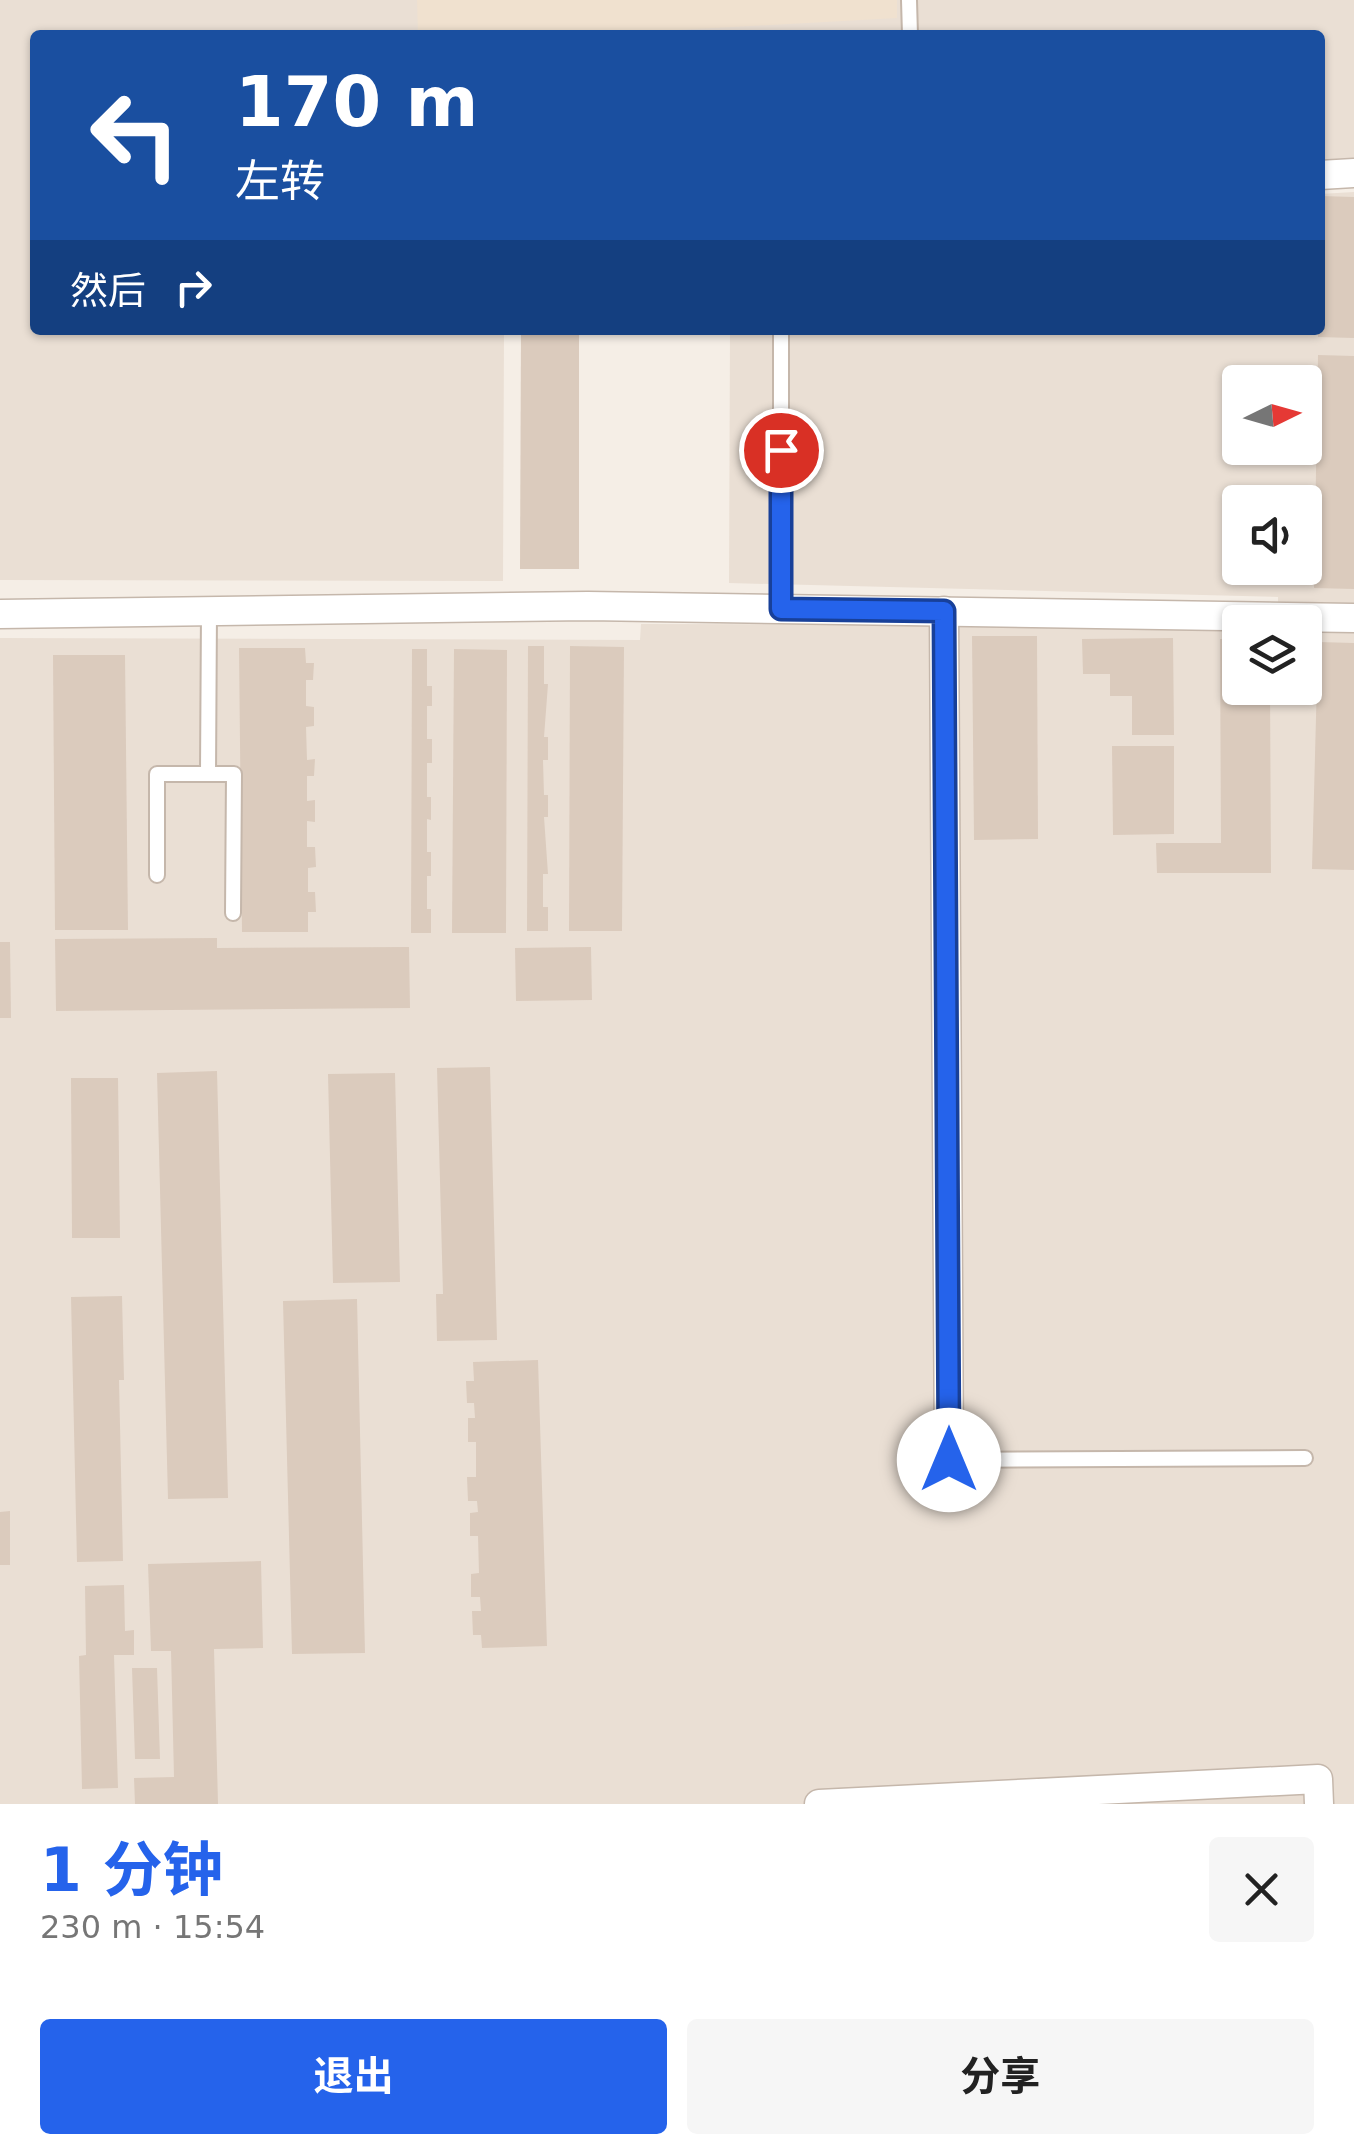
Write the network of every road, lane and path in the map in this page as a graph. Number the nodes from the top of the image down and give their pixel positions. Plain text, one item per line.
1 (909, 0) edge
2 (910, 30) edge
3 (1354, 173) edge
4 (1325, 175) edge
5 (781, 335) edge
6 (781, 609) junction
7 (208, 611) junction
8 (944, 611) junction
9 (0, 614) edge
10 (1354, 618) edge
11 (208, 774) junction
12 (157, 875) dead end
13 (233, 913) dead end
14 (1305, 1458) dead end
15 (949, 1460) joint
16 (974, 1801) edge
17 (820, 1804) edge
18 (1319, 1804) edge

1 - 2 lane
3 - 4 street
5 - 6 lane
6 - 7 street
6 - 8 street
7 - 9 street
7 - 11 lane
8 - 10 street
8 - 15 street
11 - 12 lane
11 - 13 lane
14 - 15 lane
16 - 17 street
16 - 18 street

